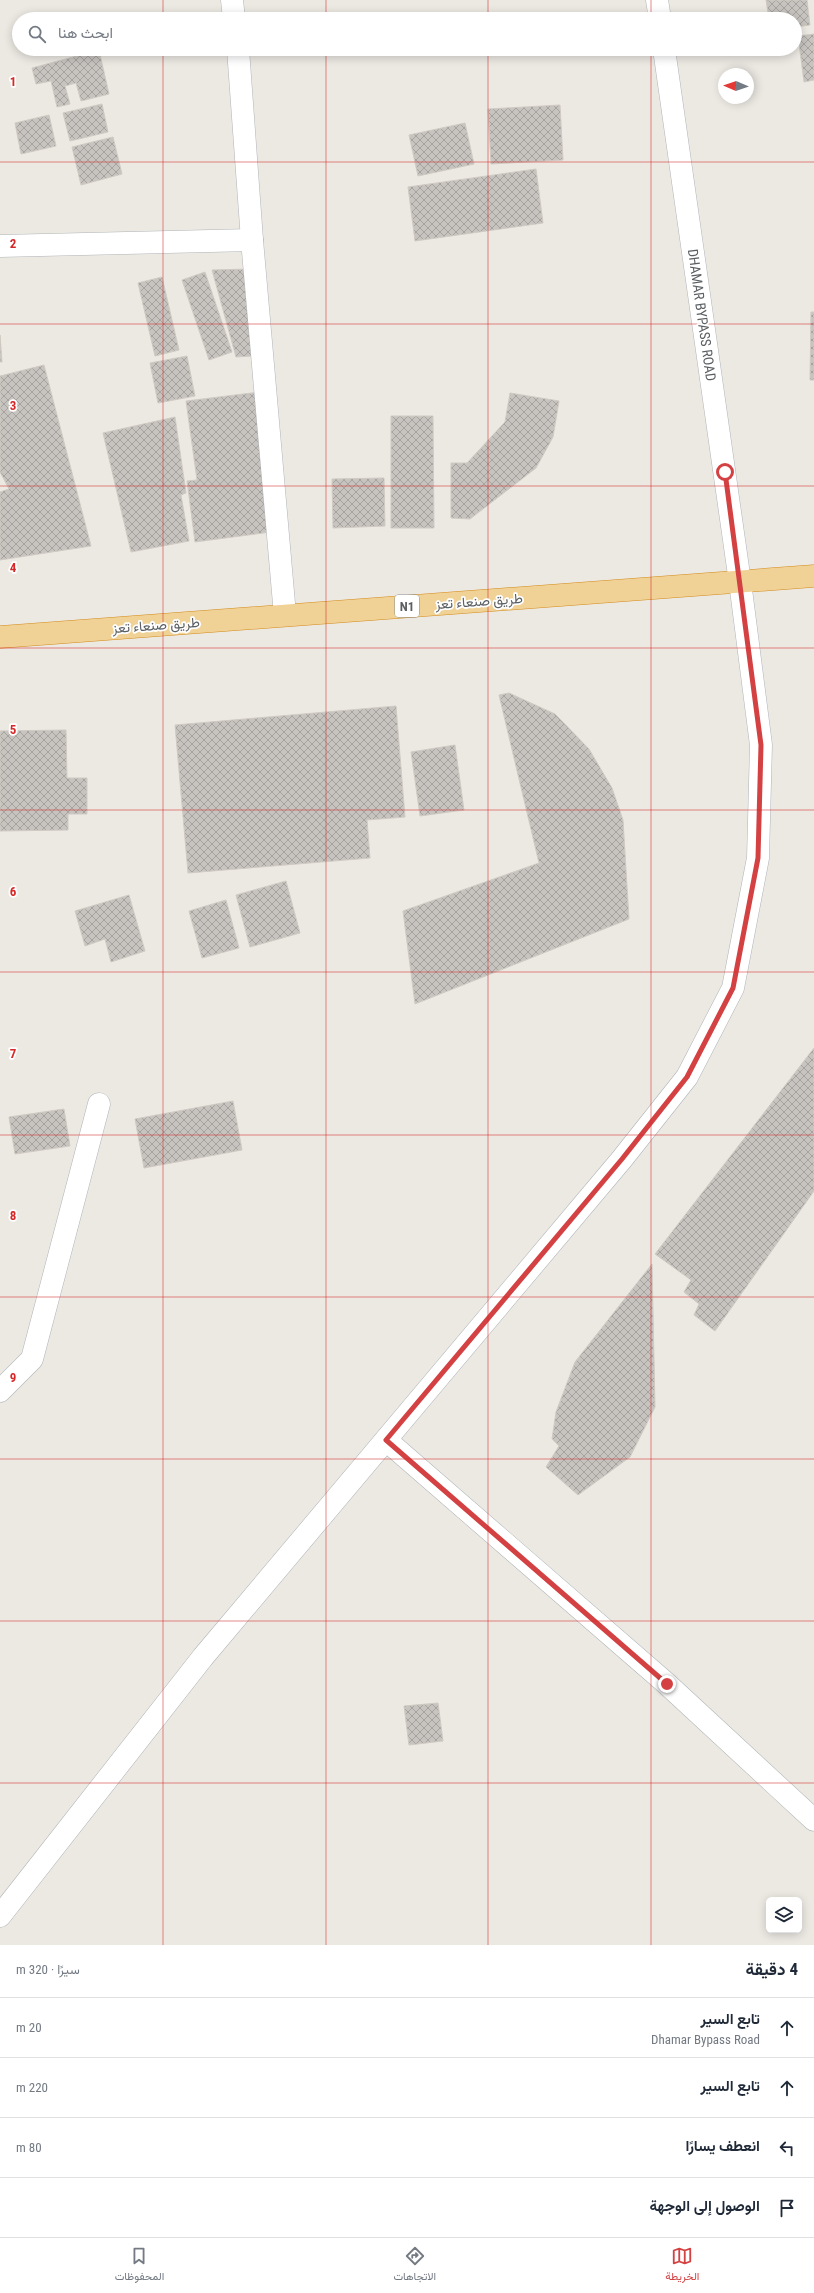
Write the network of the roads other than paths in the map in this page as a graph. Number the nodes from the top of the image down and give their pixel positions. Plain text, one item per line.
1 (232, 0) edge
2 (657, 0) edge
3 (233, 12) edge
4 (659, 12) edge
5 (239, 56) edge
6 (665, 56) edge
7 (252, 240) junction
8 (0, 246) edge
9 (814, 576) edge
10 (740, 582) junction
11 (285, 616) junction
12 (0, 637) edge
13 (99, 1104) dead end
14 (0, 1391) edge
15 (386, 1440) junction
16 (814, 1820) edge
17 (0, 1916) edge

1 - 3 street
2 - 4 street
5 - 7 street
6 - 10 street, DHAMAR BYPASS ROAD
7 - 8 street
7 - 11 street
9 - 10 highway, طريق صنعاء تعز / N1
10 - 11 highway, طريق صنعاء تعز / N1
10 - 15 street, DHAMAR BYPASS ROAD
11 - 12 highway, طريق صنعاء تعز / N1
13 - 14 street
15 - 16 street
15 - 17 street, DHAMAR BYPASS ROAD

